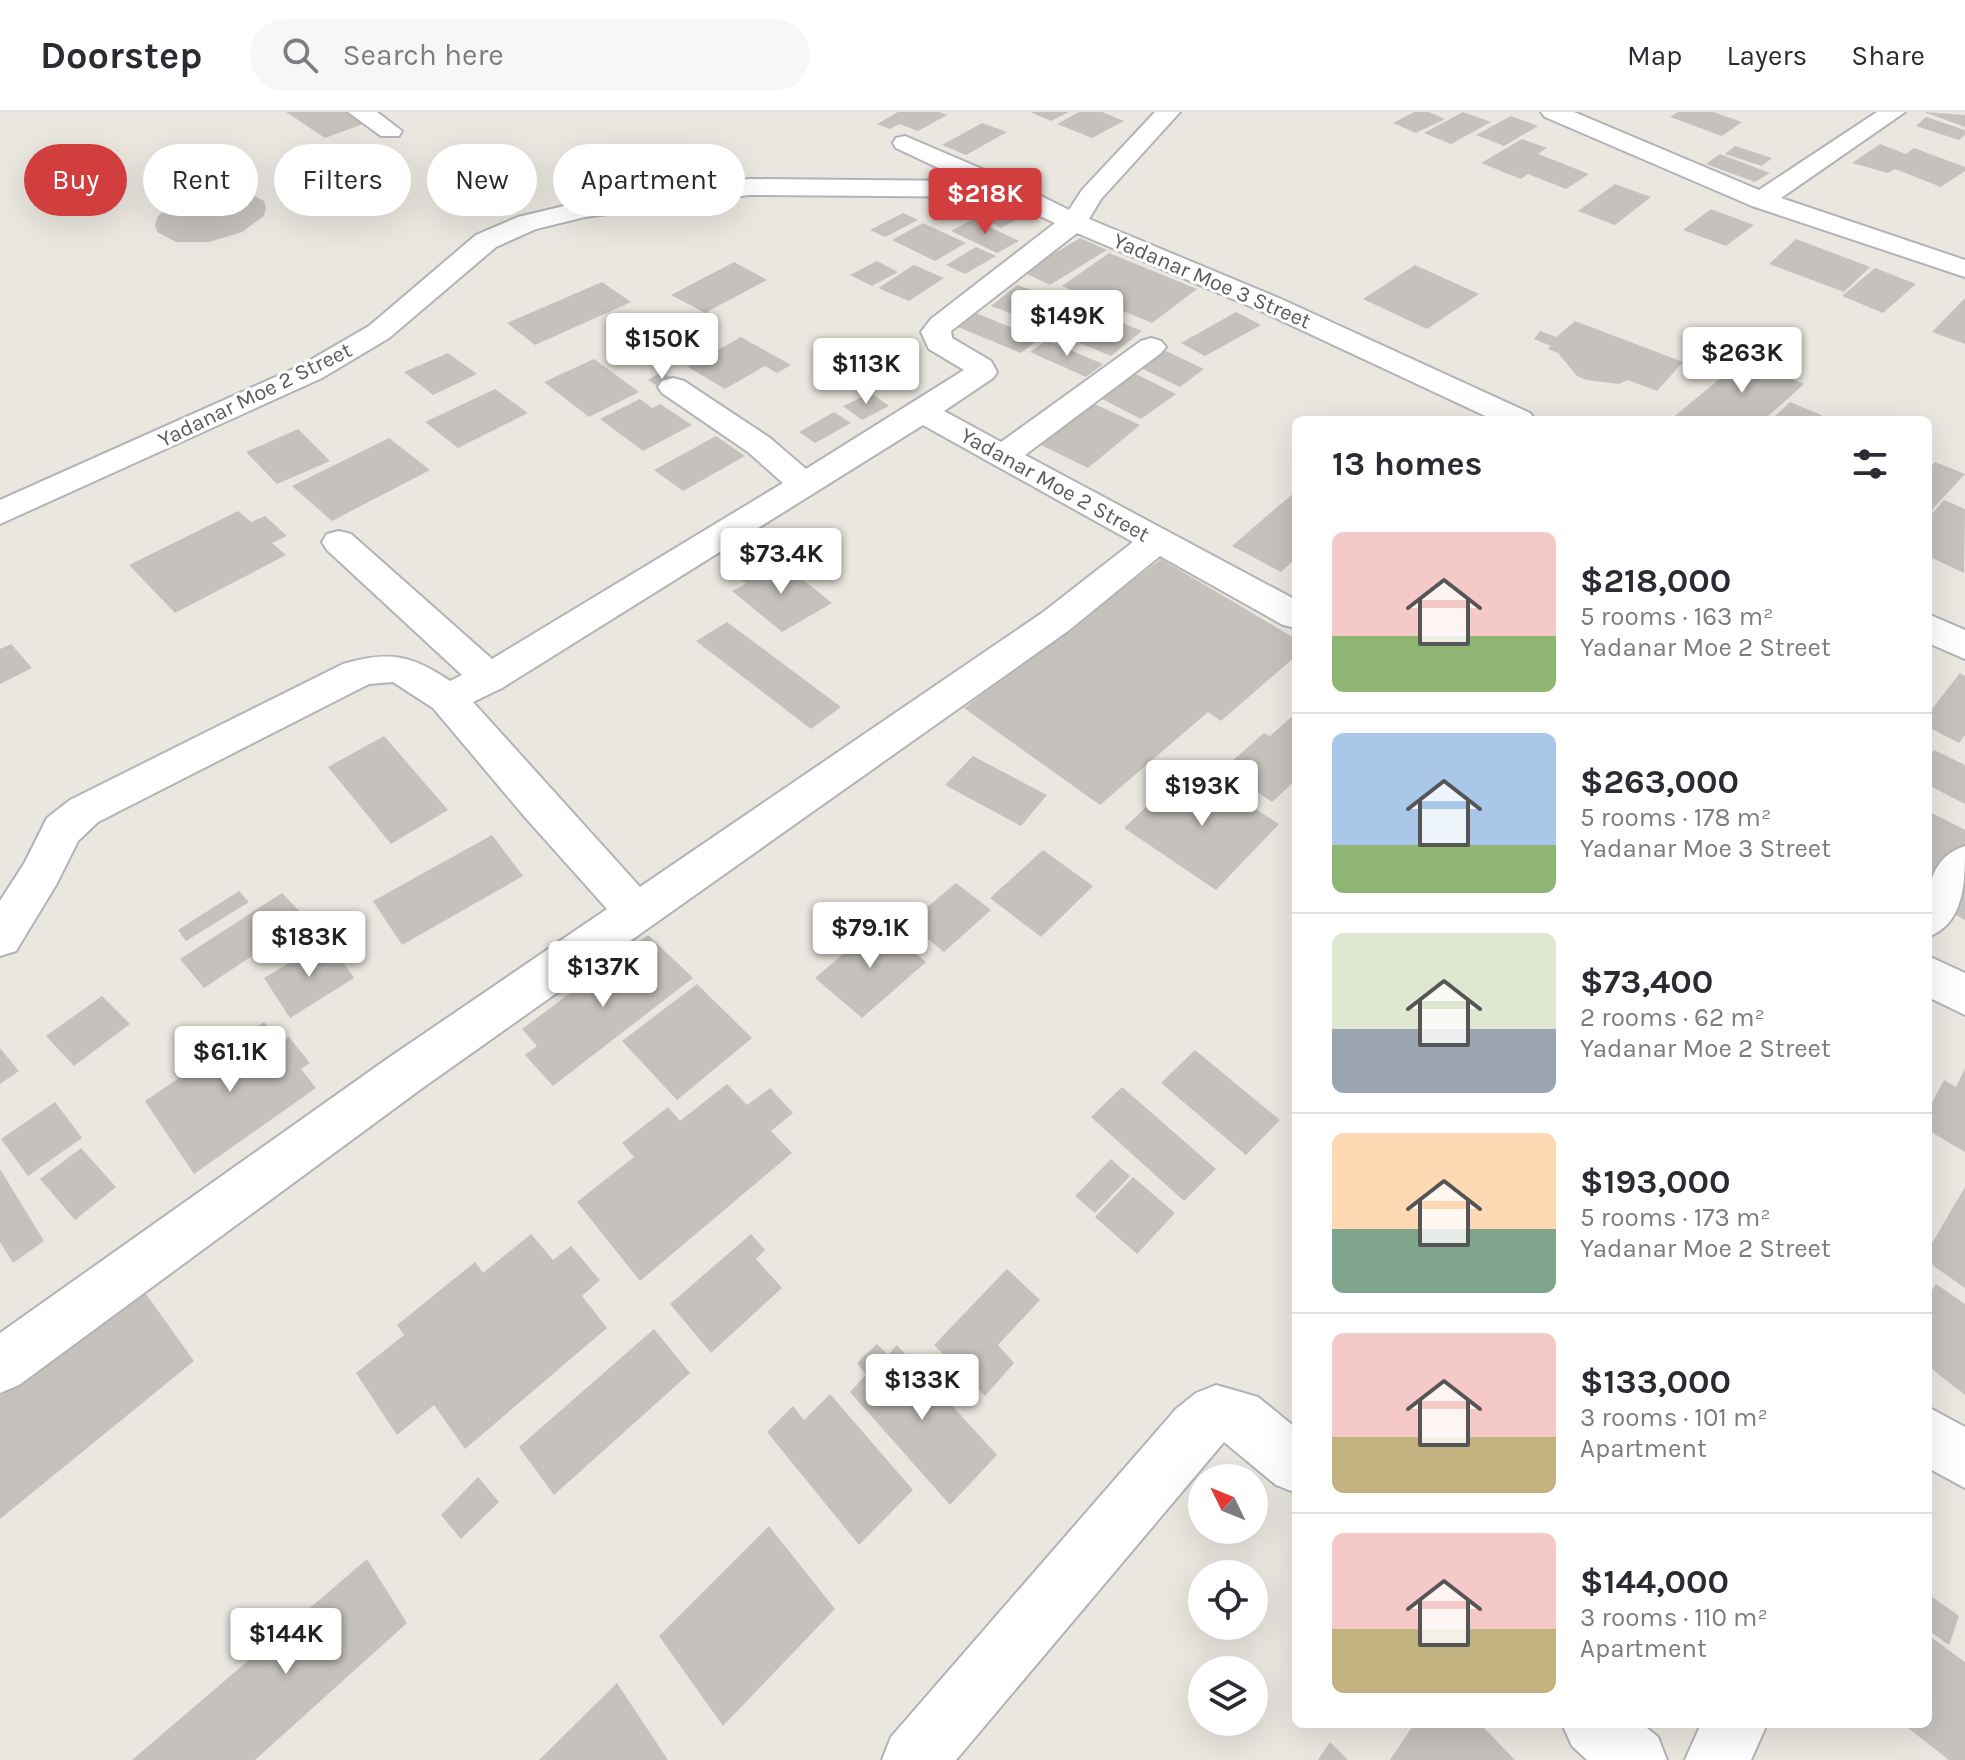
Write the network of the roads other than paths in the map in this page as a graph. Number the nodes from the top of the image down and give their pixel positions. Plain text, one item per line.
1 (360, 112) edge
2 (1168, 112) edge
3 (1553, 112) edge
4 (1893, 112) edge
5 (390, 131) dead end
6 (905, 143) dead end
7 (1008, 189) junction
8 (1761, 200) junction
9 (1821, 220) junction
10 (1074, 222) junction
11 (1965, 269) edge
12 (1965, 280) edge
13 (1151, 347) dead end
14 (673, 387) dead end
15 (922, 412) junction
16 (1510, 416) edge
17 (1002, 457) junction
18 (802, 482) junction
19 (0, 513) edge
20 (1157, 541) junction
21 (339, 542) dead end
22 (1292, 614) edge
23 (1932, 629) edge
24 (1965, 646) edge
25 (489, 678) junction
26 (447, 698) junction
27 (1965, 863) edge
28 (7, 912) edge
29 (637, 913) junction
30 (1932, 913) edge
31 (1932, 977) edge
32 (1965, 995) edge
33 (0, 1366) edge
34 (1932, 1438) edge
35 (1965, 1460) edge
36 (1292, 1462) edge
37 (1599, 1728) edge
38 (1733, 1728) edge
39 (914, 1760) edge
40 (1635, 1760) edge
41 (1717, 1760) edge

1 - 5 street
2 - 10 street
3 - 8 street
4 - 8 street
6 - 7 street, Yadanar Moe 3 Street
7 - 10 street, Yadanar Moe 3 Street
7 - 19 street, Yadanar Moe 2 Street
8 - 9 street
9 - 11 street
9 - 12 street
10 - 15 street, Yadanar Moe 2 Street
10 - 16 street, Yadanar Moe 3 Street
13 - 17 street
14 - 18 street
15 - 17 street, Yadanar Moe 2 Street
15 - 18 street
17 - 20 street, Yadanar Moe 2 Street
18 - 25 street
20 - 22 street, Yadanar Moe 2 Street
20 - 29 street
21 - 25 street
23 - 24 street
25 - 26 street
26 - 28 street
26 - 29 street
27 - 30 street
29 - 33 street
31 - 32 street
34 - 35 street
36 - 39 street
37 - 40 street
38 - 41 street

